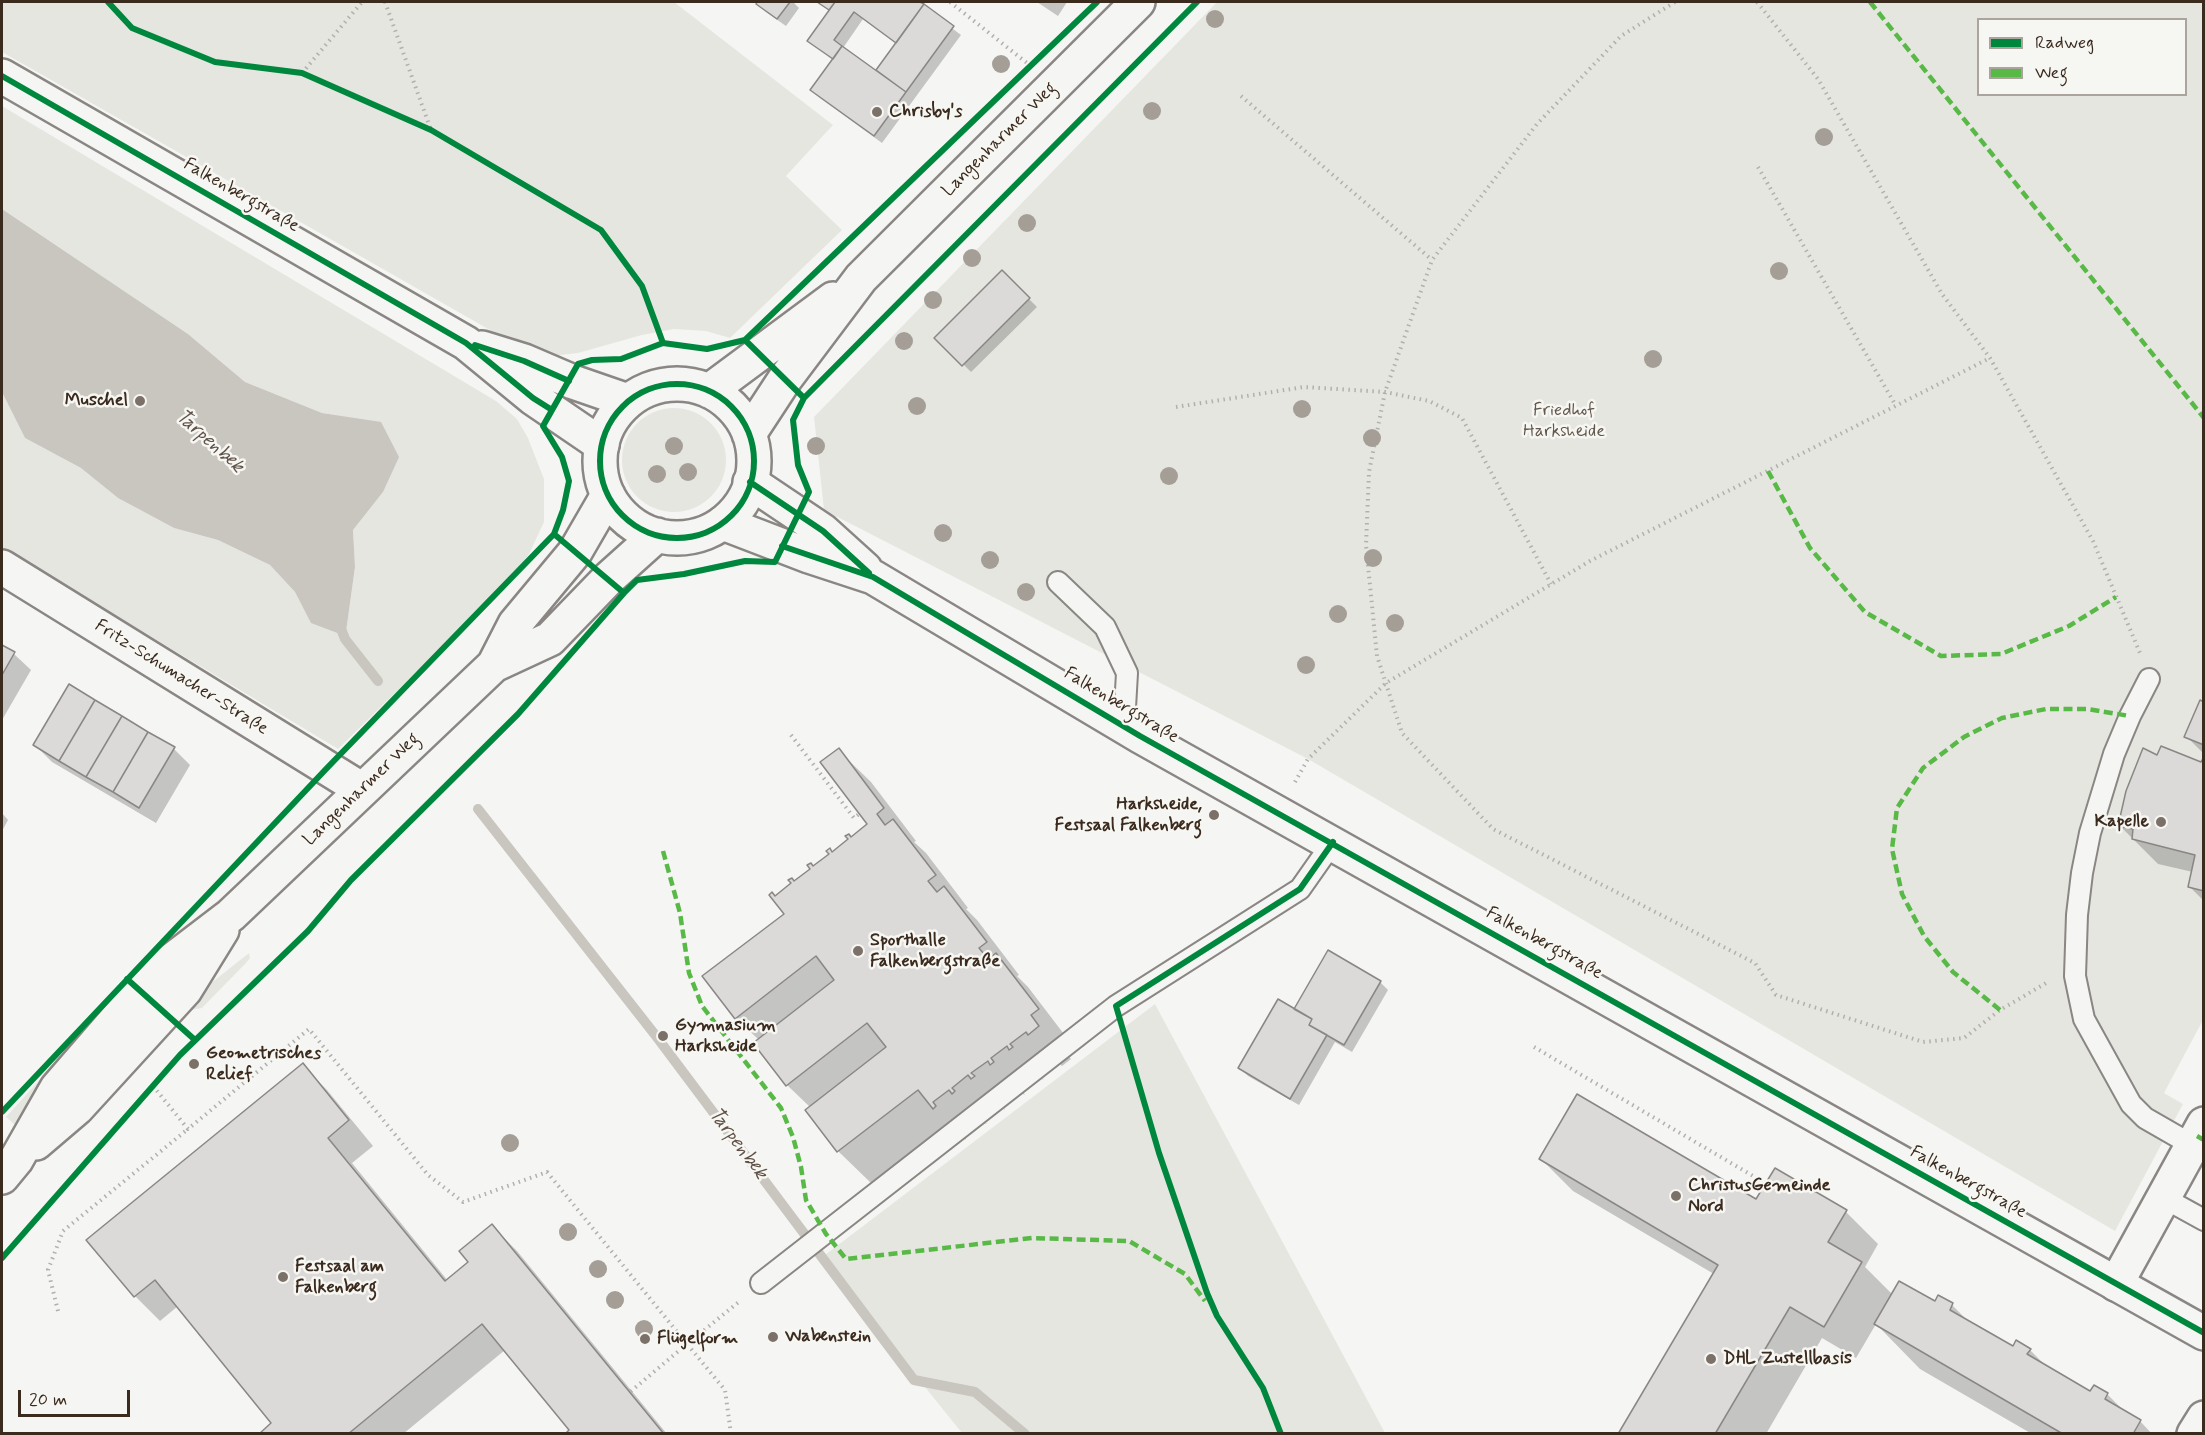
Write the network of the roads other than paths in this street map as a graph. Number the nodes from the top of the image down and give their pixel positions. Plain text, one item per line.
1 (1138, 2) edge
2 (2, 76) edge
3 (861, 278) junction
4 (466, 343) junction
5 (709, 391) junction
6 (628, 401) junction
7 (749, 434) junction
8 (602, 445) junction
9 (750, 482) junction
10 (608, 495) junction
11 (723, 523) junction
12 (657, 535) junction
13 (2, 567) edge
14 (873, 577) junction
15 (1058, 582) dead end
16 (494, 665) junction
17 (2149, 679) road end
18 (1124, 725) junction
19 (361, 789) junction
20 (1333, 842) junction
21 (2198, 1134) edge
22 (9, 1169) edge
23 (2164, 1198) junction
24 (2204, 1220) edge
25 (761, 1284) road end
26 (2116, 1284) junction
27 (2204, 1333) edge
28 (2204, 1418) edge
29 (2194, 1434) edge

1 - 3 street, Langenharmer Weg
2 - 4 street, Falkenbergstraße
3 - 5 street, Langenharmer Weg
3 - 7 street, Langenharmer Weg
4 - 6 street, Falkenbergstraße
4 - 8 street, Falkenbergstraße
5 - 6 street
5 - 7 street
6 - 8 street
7 - 9 street
8 - 10 street
9 - 11 street
9 - 14 street, Falkenbergstraße
10 - 12 street
10 - 16 street, Langenharmer Weg
11 - 12 street
11 - 14 street, Falkenbergstraße
12 - 16 street, Langenharmer Weg
13 - 19 street, Fritz-Schumacher-Straße
14 - 18 street, Falkenbergstraße
15 - 18 lane
16 - 19 street, Langenharmer Weg
17 - 21 lane
18 - 20 street, Falkenbergstraße
19 - 22 street, Langenharmer Weg
20 - 25 lane
20 - 26 street, Falkenbergstraße
21 - 23 street
23 - 24 lane
23 - 26 street
26 - 27 street, Falkenbergstraße
28 - 29 street

